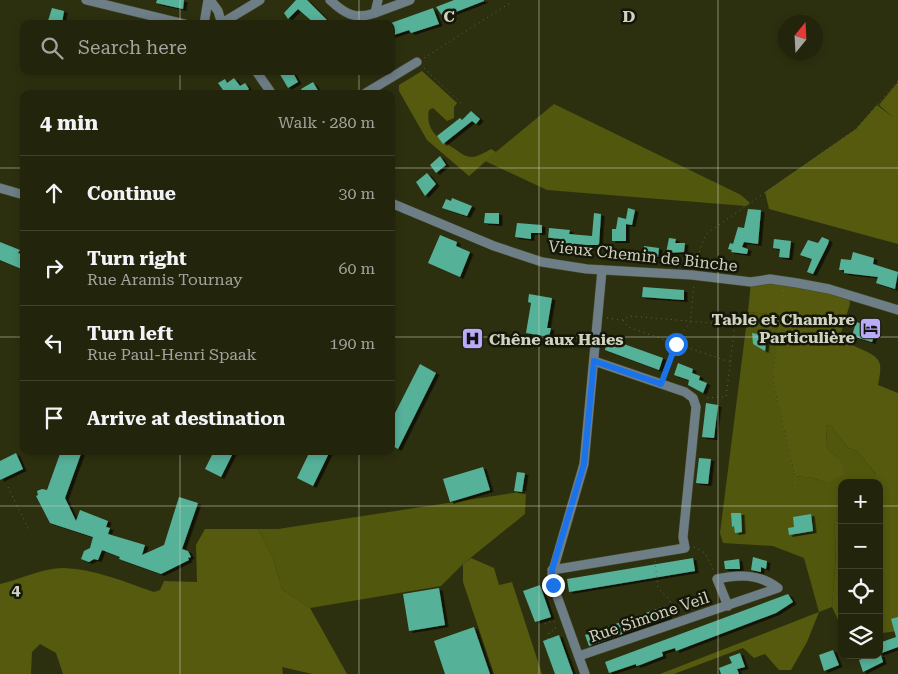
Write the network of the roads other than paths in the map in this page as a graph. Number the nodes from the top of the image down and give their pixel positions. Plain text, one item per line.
1 (86, 0) edge
2 (209, 0) edge
3 (260, 0) edge
4 (330, 0) edge
5 (378, 0) edge
6 (410, 0) edge
7 (375, 13) junction
8 (168, 20) edge
9 (205, 20) edge
10 (221, 20) edge
11 (228, 20) edge
12 (417, 62) road end
13 (259, 75) edge
14 (269, 90) edge
15 (371, 90) edge
16 (0, 188) edge
17 (20, 194) edge
18 (395, 205) edge
19 (602, 270) junction
20 (898, 310) edge
21 (594, 361) junction
22 (552, 570) junction
23 (728, 606) junction
24 (579, 656) junction
25 (585, 674) edge

1 - 8 street
2 - 9 street
2 - 10 street
3 - 11 street
4 - 7 street
5 - 7 street
6 - 7 street
12 - 15 street
13 - 14 street
16 - 17 street
18 - 19 street, Vieux Chemin de Binche
19 - 20 street, Vieux Chemin de Binche
19 - 21 street
21 - 22 street
21 - 22 street
22 - 24 street
23 - 23 street, Rue Simone Veil
23 - 24 street, Rue Simone Veil
24 - 25 street

